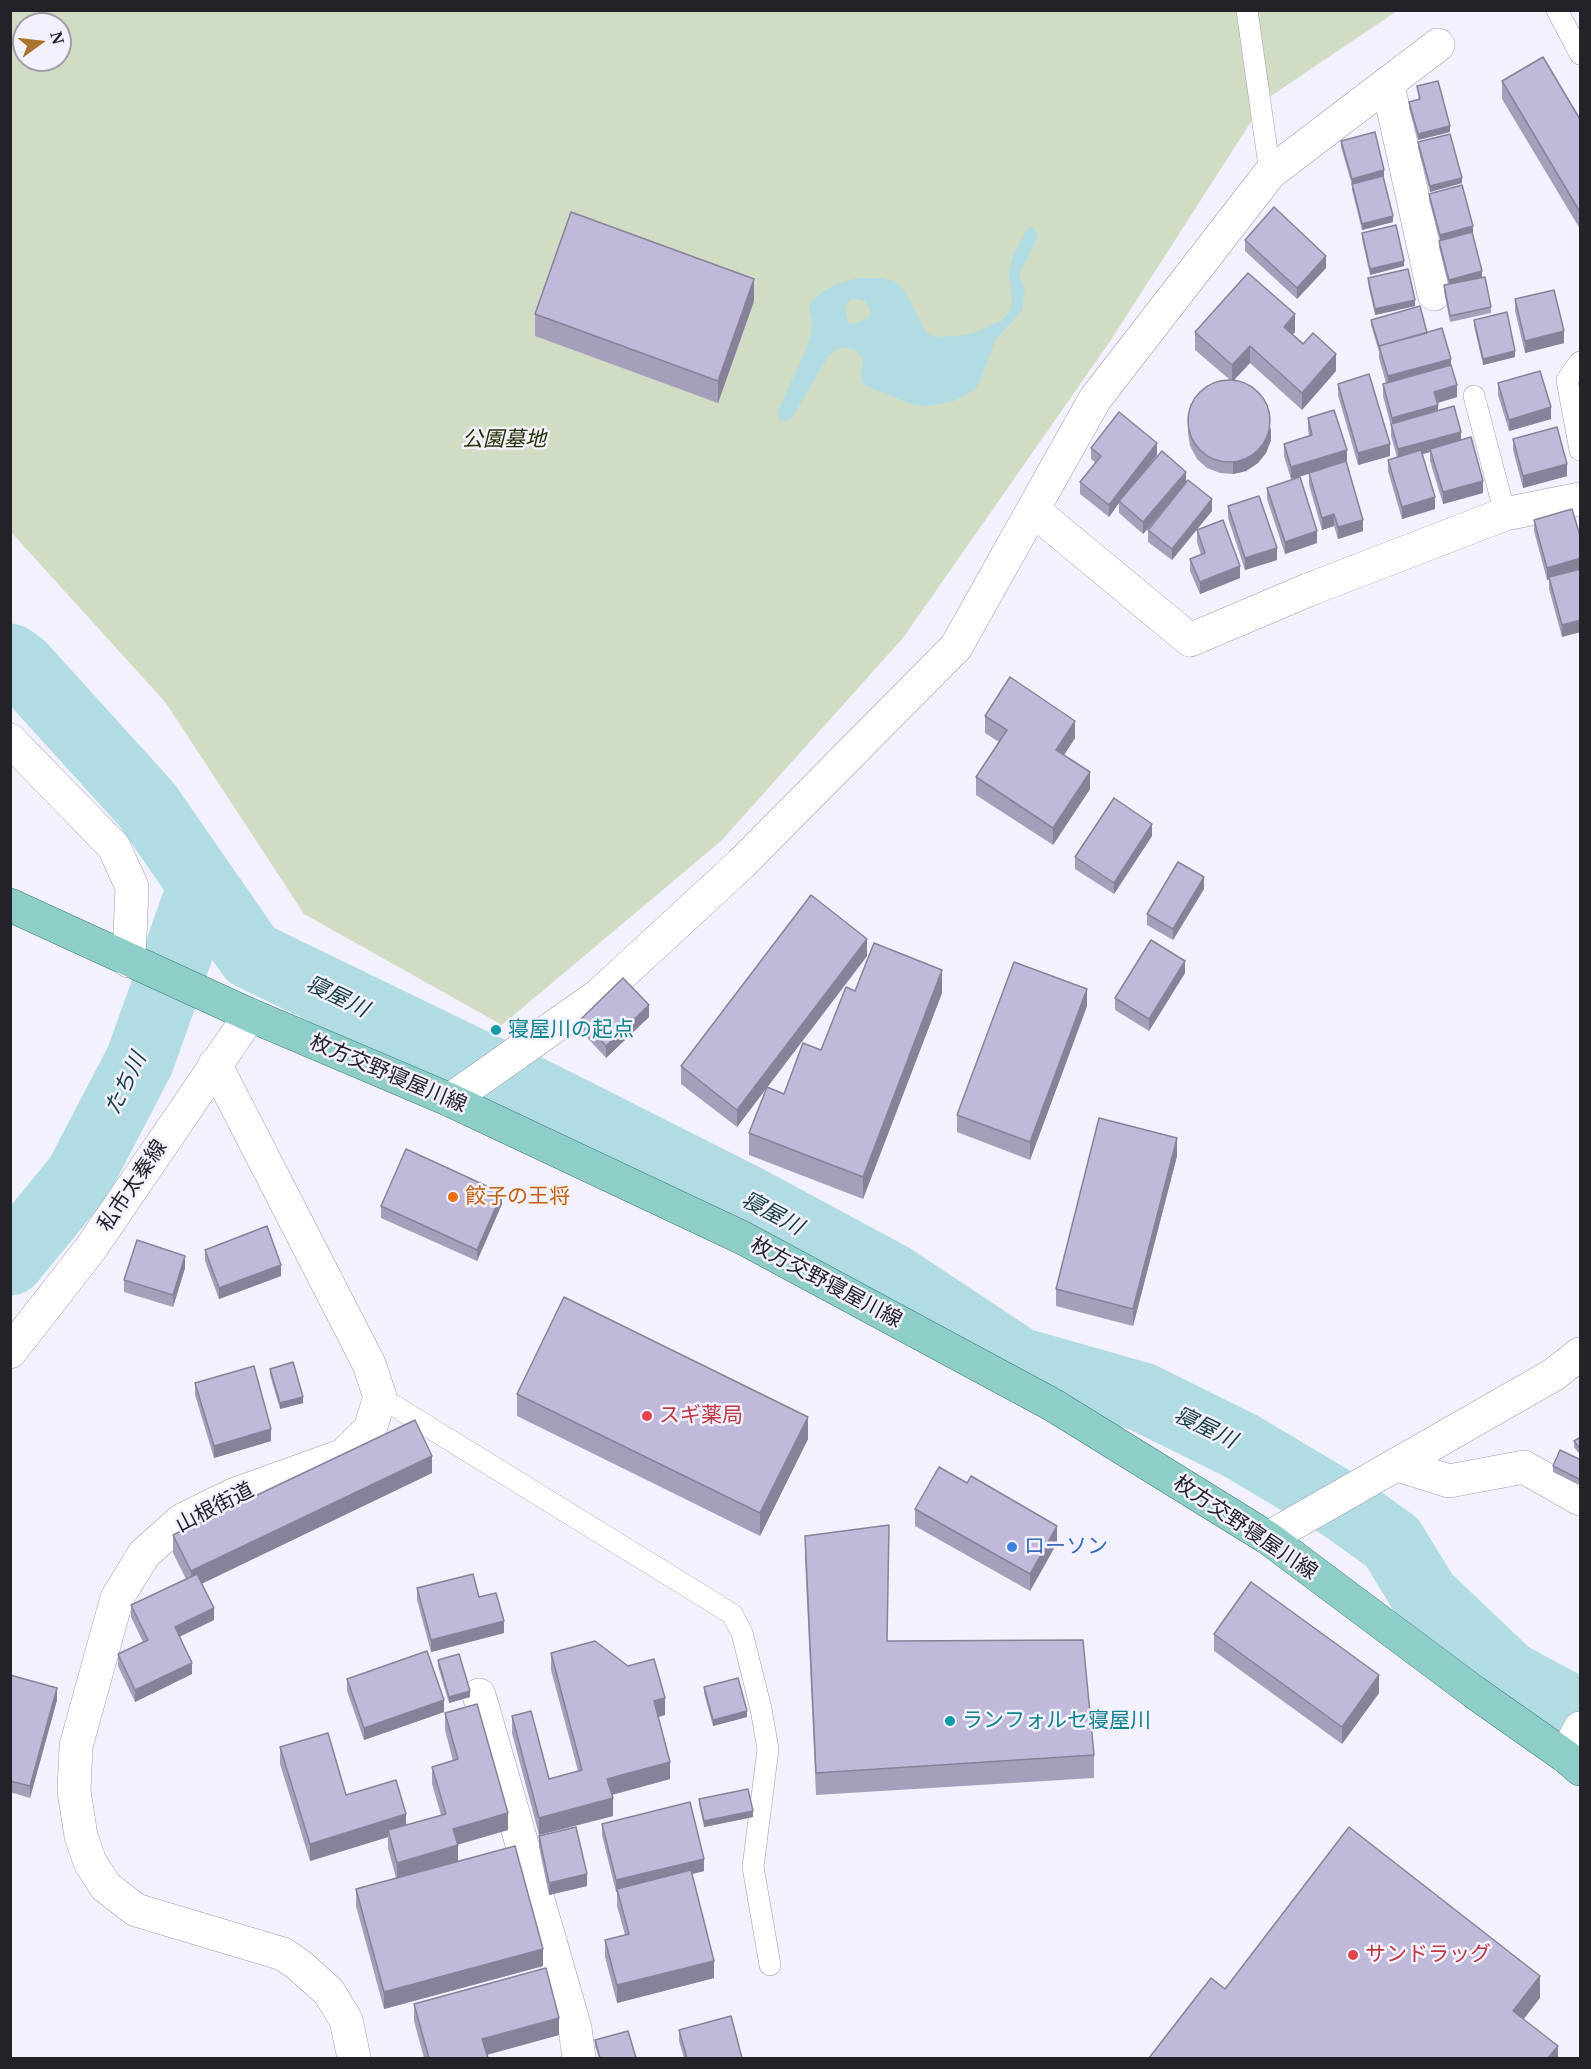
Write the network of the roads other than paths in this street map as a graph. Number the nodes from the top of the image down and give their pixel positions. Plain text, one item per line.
1 (1247, 10) edge
2 (1557, 10) edge
3 (1438, 45) dead end
4 (1581, 54) edge
5 (1388, 85) junction
6 (1270, 173) junction
7 (1434, 294) dead end
8 (1581, 362) edge
9 (1474, 396) dead end
10 (1581, 450) edge
11 (1581, 499) edge
12 (1033, 510) junction
13 (1505, 514) junction
14 (10, 740) edge
15 (10, 905) edge
16 (134, 962) junction
17 (250, 1015) junction
18 (215, 1064) junction
19 (462, 1091) junction
20 (10, 1352) edge
21 (1581, 1354) edge
22 (380, 1397) junction
23 (1398, 1465) junction
24 (1581, 1499) edge
25 (1268, 1538) junction
26 (480, 1695) dead end
27 (1576, 1751) edge
28 (770, 1965) dead end
29 (354, 2058) edge
30 (579, 2058) edge

1 - 6 lane
2 - 4 lane
3 - 5 street
5 - 6 street
5 - 7 street
6 - 12 street
8 - 10 lane
9 - 13 lane
11 - 13 street
12 - 13 street
12 - 19 street
14 - 16 street
15 - 16 main road, 枚方交野寝屋川線
16 - 17 main road, 枚方交野寝屋川線
17 - 18 street, 私市太秦線
17 - 19 main road, 枚方交野寝屋川線
18 - 20 street, 私市太秦線
18 - 22 street
19 - 25 main road, 枚方交野寝屋川線
21 - 23 street
22 - 28 lane
22 - 29 street, 山根街道
23 - 24 street
23 - 25 street
25 - 27 main road, 枚方交野寝屋川線
26 - 30 street

